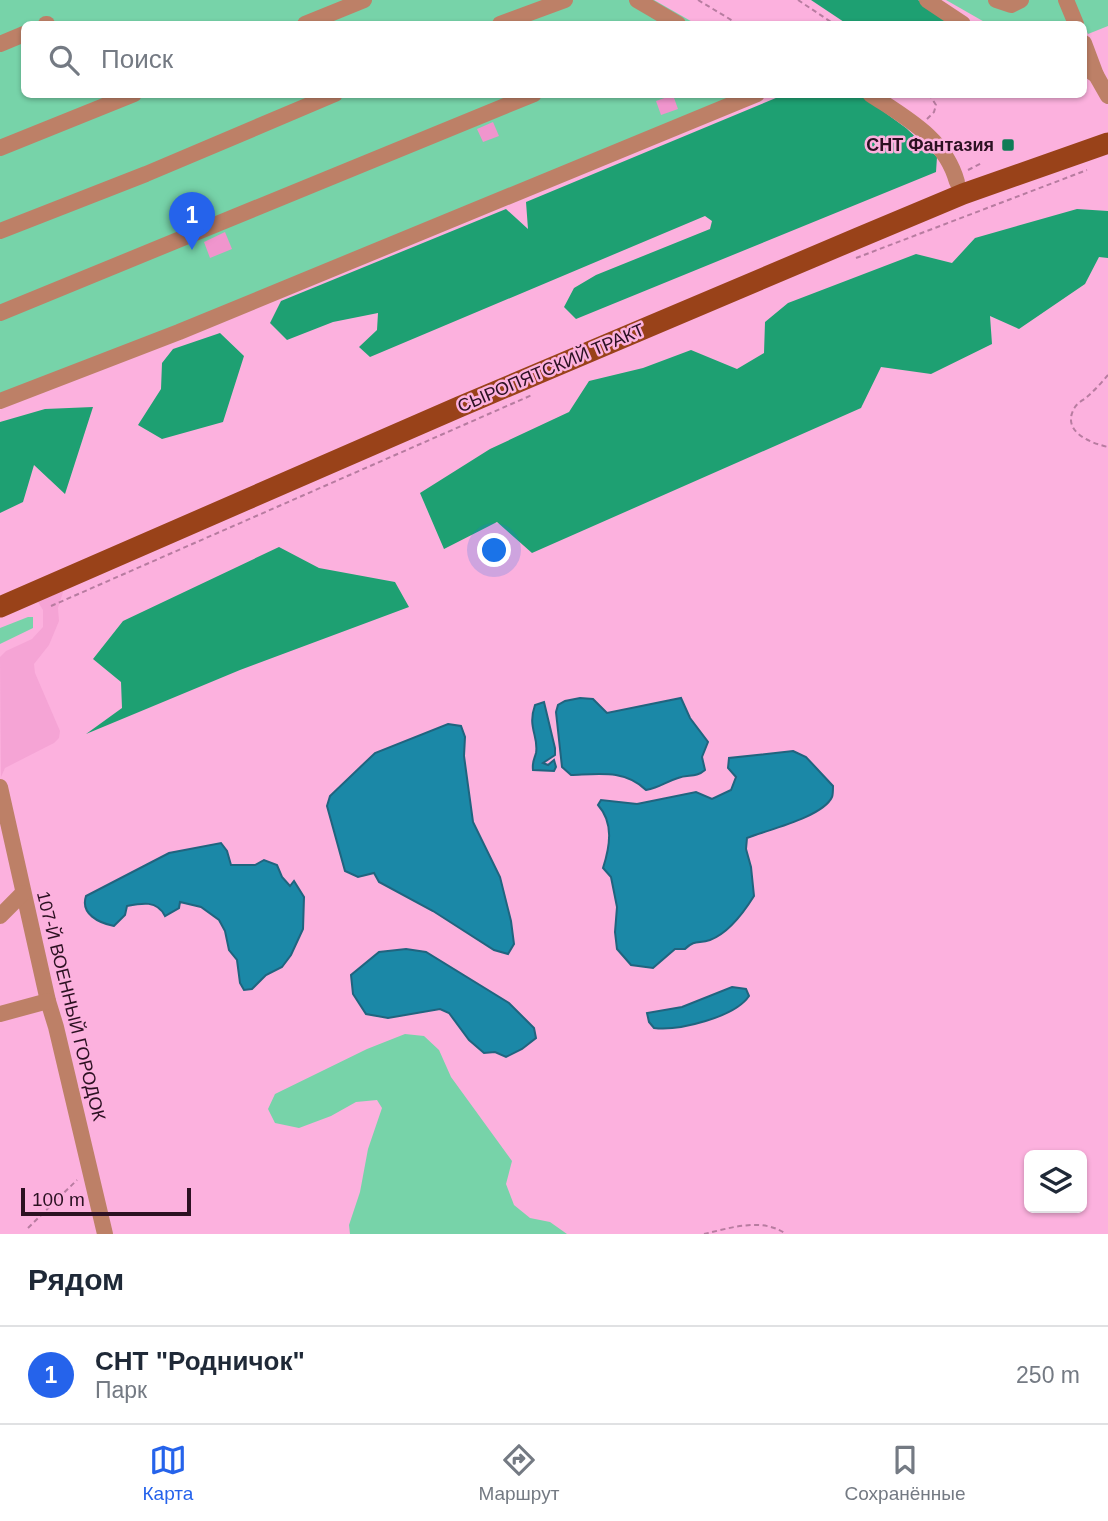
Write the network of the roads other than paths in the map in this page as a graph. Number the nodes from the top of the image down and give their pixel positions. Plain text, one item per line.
1 (364, 0) edge
2 (565, 0) edge
3 (637, 0) edge
4 (927, 0) edge
5 (996, 0) edge
6 (1021, 0) edge
7 (1066, 0) edge
8 (312, 21) edge
9 (508, 21) edge
10 (673, 21) edge
11 (958, 21) edge
12 (1075, 21) edge
13 (21, 35) edge
14 (0, 44) edge
15 (1090, 71) edge
16 (1108, 96) edge
17 (124, 98) edge
18 (326, 98) edge
19 (524, 98) edge
20 (747, 98) edge
21 (876, 98) edge
22 (1108, 129) edge
23 (1108, 143) edge
24 (0, 148) edge
25 (957, 180) junction
26 (0, 231) edge
27 (0, 313) edge
28 (0, 401) edge
29 (0, 592) edge
30 (0, 607) edge
31 (0, 787) edge
32 (23, 893) junction
33 (0, 916) edge
34 (48, 1000) junction
35 (0, 1014) edge
36 (104, 1234) edge

1 - 8 street
2 - 9 street
3 - 10 street
4 - 11 street
5 - 6 street
7 - 12 street
13 - 14 street
15 - 16 street
17 - 24 street
18 - 26 street
19 - 27 street
20 - 28 street
21 - 25 street
22 - 25 main road, СЫРОПЯТСКИЙ ТРАКТ
23 - 30 main road, СЫРОПЯТСКИЙ ТРАКТ
25 - 29 main road, СЫРОПЯТСКИЙ ТРАКТ
31 - 32 street, 107-Й ВОЕННЫЙ ГОРОДОК
32 - 33 street
32 - 34 street, 107-Й ВОЕННЫЙ ГОРОДОК
34 - 35 street
34 - 36 street, 107-Й ВОЕННЫЙ ГОРОДОК

